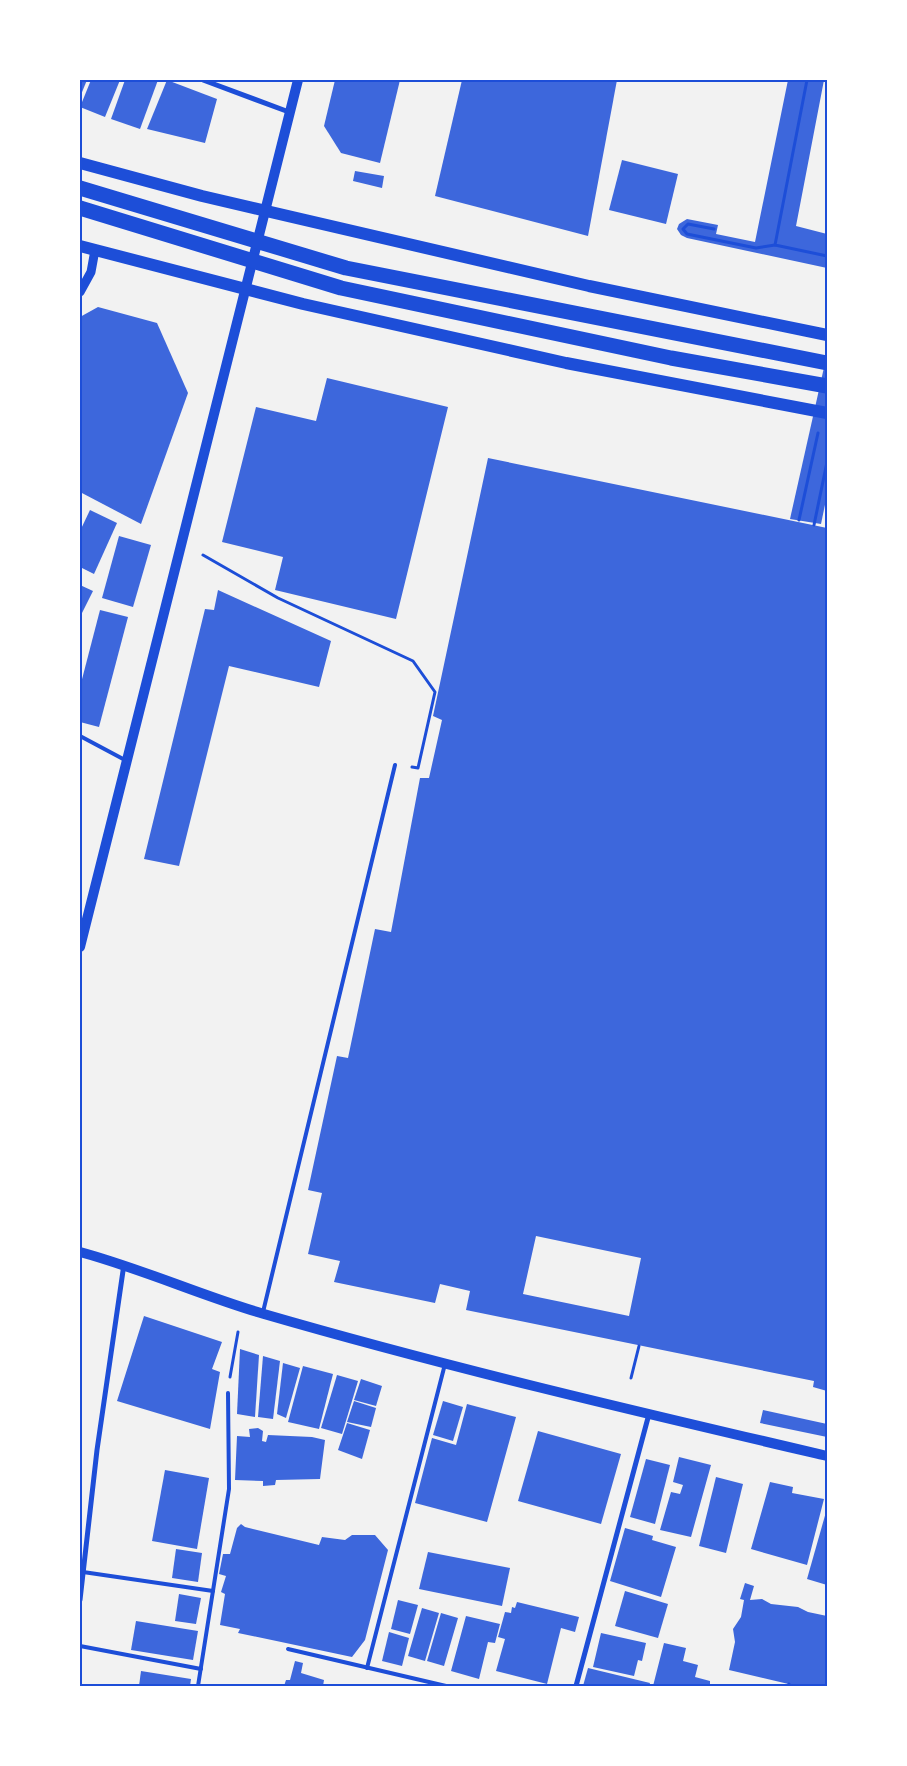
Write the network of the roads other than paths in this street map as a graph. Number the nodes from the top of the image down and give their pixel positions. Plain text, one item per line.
1 (203, 80) edge
2 (298, 80) edge
3 (289, 112) junction
4 (80, 163) edge
5 (80, 188) edge
6 (80, 208) edge
7 (264, 210) junction
8 (80, 246) edge
9 (95, 250) junction
10 (245, 288) junction
11 (80, 292) edge
12 (827, 335) edge
13 (827, 363) edge
14 (827, 386) edge
15 (827, 413) edge
16 (80, 736) edge
17 (126, 761) junction
18 (395, 765) dead end
19 (84, 915) edge
20 (80, 948) edge
21 (80, 1252) edge
22 (124, 1264) junction
23 (263, 1314) junction
24 (445, 1364) junction
25 (228, 1393) road end
26 (649, 1414) junction
27 (827, 1456) edge
28 (83, 1572) junction
29 (213, 1591) junction
30 (80, 1600) edge
31 (80, 1646) edge
32 (288, 1650) dead end
33 (367, 1668) junction
34 (201, 1669) junction
35 (198, 1686) edge
36 (446, 1686) edge
37 (576, 1686) edge

1 - 3 street
2 - 3 main road
3 - 7 main road
4 - 7 main road
5 - 13 highway
6 - 14 highway
7 - 10 main road
7 - 12 main road
8 - 9 main road
9 - 10 main road
9 - 11 street
10 - 15 main road
10 - 17 main road
16 - 17 lane
17 - 19 main road
18 - 23 lane
19 - 20 main road
21 - 22 main road
22 - 23 main road
22 - 28 street
23 - 24 main road
24 - 26 main road
24 - 33 lane
25 - 29 lane
26 - 27 main road
26 - 37 street
28 - 29 lane
28 - 30 street
29 - 34 lane
31 - 34 lane
32 - 33 lane
33 - 36 lane
34 - 35 lane

